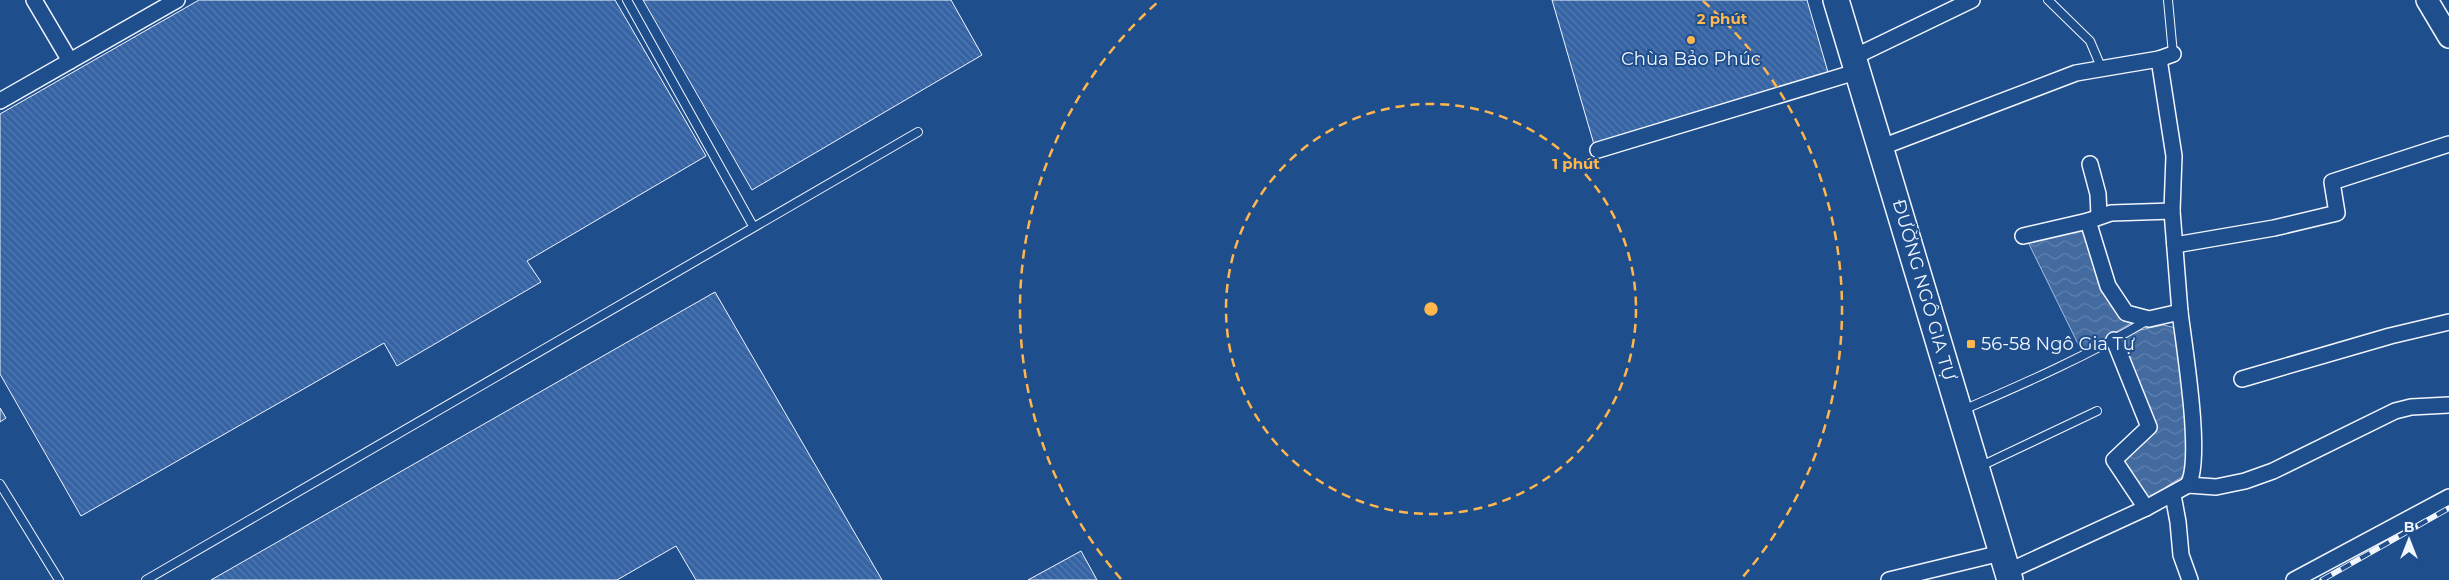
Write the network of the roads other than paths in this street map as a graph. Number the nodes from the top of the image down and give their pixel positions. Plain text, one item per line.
1 (34, 0) edge
2 (177, 0) edge
3 (627, 0) edge
4 (1836, 0) edge
5 (1972, 0) edge
6 (2048, 0) edge
7 (2168, 0) edge
8 (2430, 1) edge
9 (2449, 37) edge
10 (2166, 56) junction
11 (70, 62) junction
12 (1856, 64) junction
13 (2101, 67) junction
14 (0, 102) edge
15 (918, 132) dead end
16 (2449, 144) edge
17 (1882, 147) junction
18 (1598, 150) dead end
19 (2090, 164) dead end
20 (2172, 211) junction
21 (2094, 218) junction
22 (753, 226) junction
23 (2023, 236) dead end
24 (2175, 245) junction
25 (2180, 312) junction
26 (2149, 318) junction
27 (2449, 322) edge
28 (2114, 340) junction
29 (2242, 378) dead end
30 (2449, 405) edge
31 (1959, 411) junction
32 (2097, 411) dead end
33 (1976, 468) junction
34 (0, 484) edge
35 (2188, 485) junction
36 (2173, 494) junction
37 (2449, 497) edge
38 (2146, 508) junction
39 (2006, 568) edge
40 (1919, 576) edge
41 (59, 580) edge
42 (146, 580) edge
43 (1889, 580) edge
44 (2190, 580) edge
45 (2294, 580) edge

1 - 11 street
2 - 11 street
3 - 22 lane
4 - 12 main road, ĐƯỜNG NGÔ GIA TỰ
5 - 12 street
6 - 13 lane
7 - 10 lane
8 - 9 street
10 - 13 street
10 - 20 street
11 - 14 street
12 - 17 main road, ĐƯỜNG NGÔ GIA TỰ
12 - 18 street
13 - 17 street
15 - 22 lane
16 - 24 street
17 - 31 main road, ĐƯỜNG NGÔ GIA TỰ
19 - 21 street
20 - 21 street
20 - 24 street
21 - 23 street
21 - 26 street
22 - 42 lane
24 - 25 street
25 - 26 street
25 - 35 street
26 - 28 lane
27 - 29 street
28 - 31 lane
28 - 38 street
30 - 35 street
31 - 33 main road, ĐƯỜNG NGÔ GIA TỰ
32 - 33 lane
33 - 39 main road, ĐƯỜNG NGÔ GIA TỰ
34 - 41 lane
35 - 36 street
36 - 38 street
36 - 44 street
37 - 45 street
38 - 39 street
39 - 40 street
40 - 43 street

